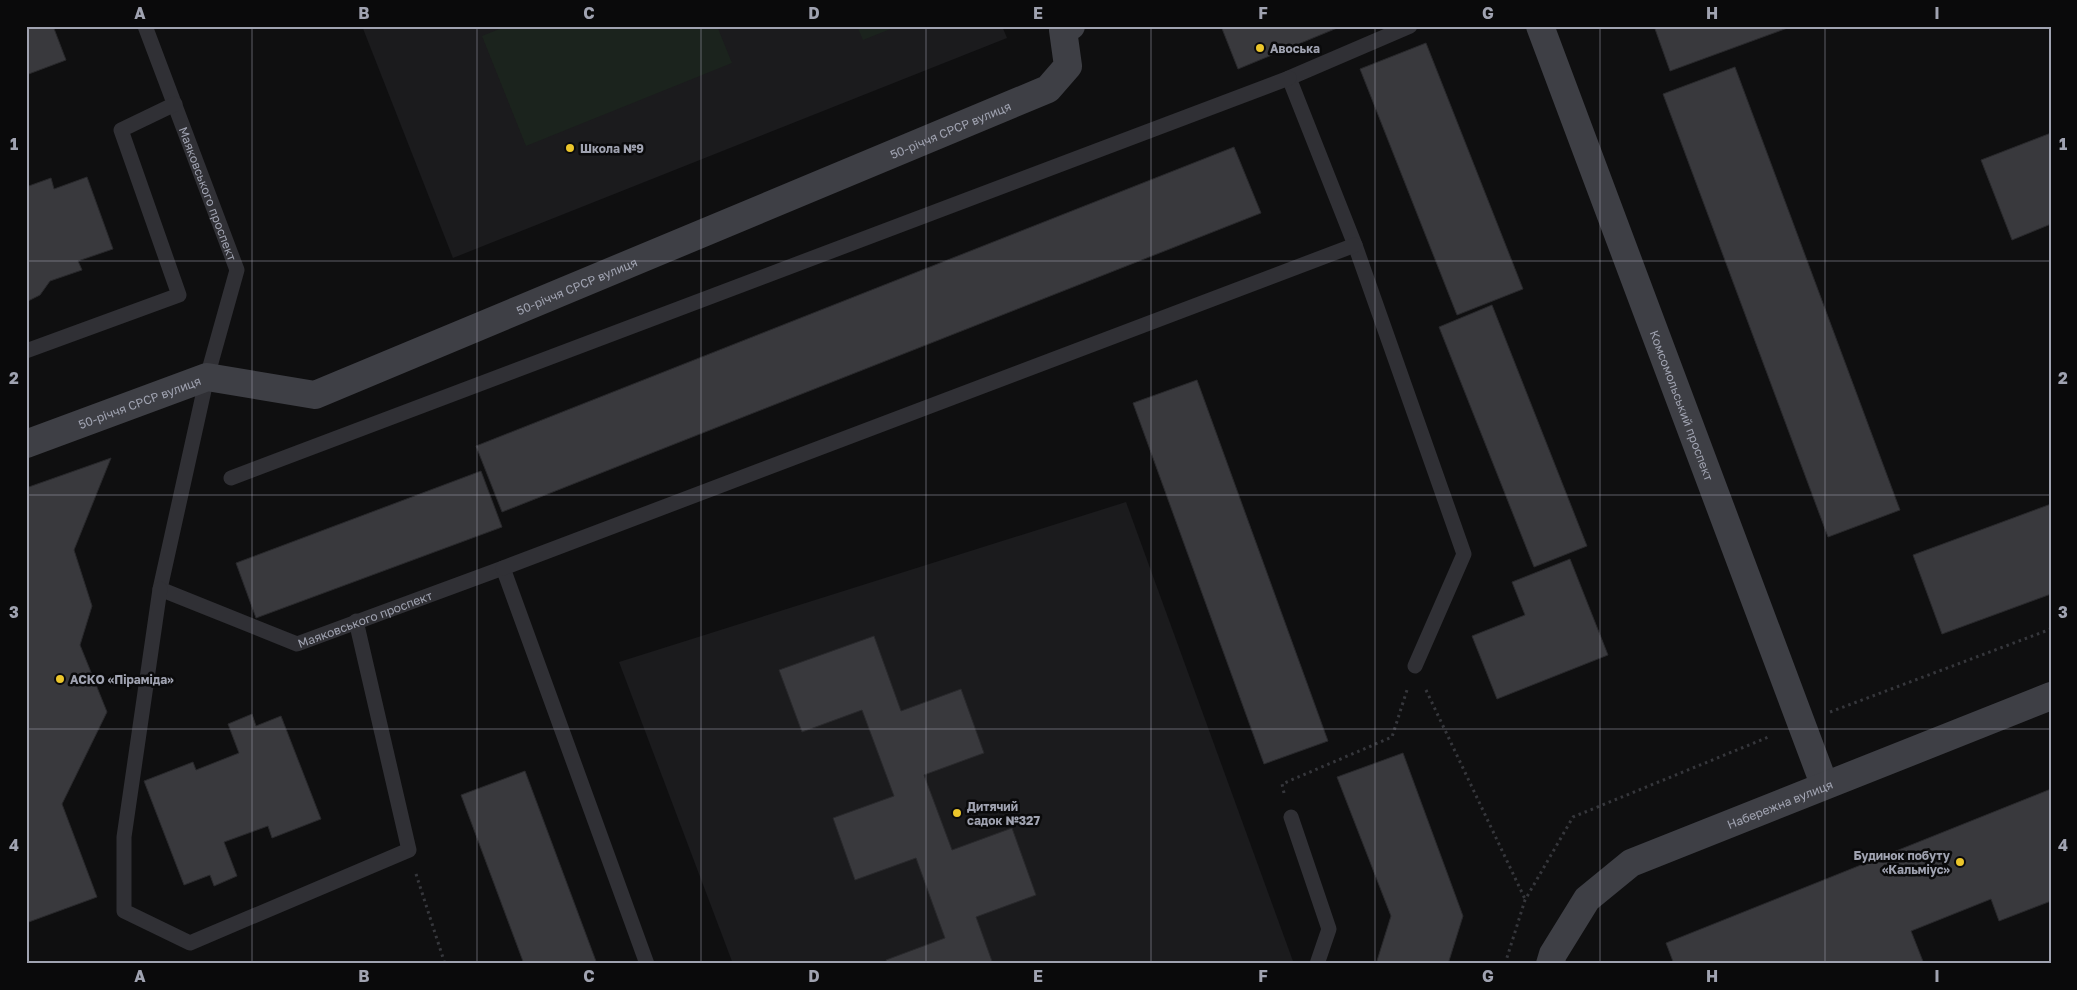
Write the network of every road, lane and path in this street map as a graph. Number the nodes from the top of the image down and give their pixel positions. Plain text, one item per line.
1 (145, 26) edge
2 (1410, 26) edge
3 (1540, 26) edge
4 (1065, 27) edge
5 (1289, 78) junction
6 (174, 104) junction
7 (1355, 245) junction
8 (26, 351) edge
9 (206, 377) junction
10 (26, 444) edge
11 (231, 478) dead end
12 (503, 568) junction
13 (160, 589) junction
14 (356, 621) junction
15 (2051, 629) edge
16 (1415, 666) junction
17 (2051, 696) edge
18 (1802, 723) junction
19 (1824, 784) junction
20 (1291, 817) joint
21 (409, 850) junction
22 (1525, 900) junction
23 (445, 964) edge
24 (647, 964) edge
25 (1318, 964) edge
26 (1505, 964) edge
27 (1550, 964) edge

1 - 6 lane, Маяковського проспект
2 - 5 lane
3 - 18 street, Комсомольський проспект
4 - 9 street, 50-річчя СРСР вулиця
5 - 7 lane
5 - 11 lane
6 - 8 lane
6 - 9 lane, Маяковського проспект
7 - 12 lane, Маяковського проспект
7 - 16 lane
9 - 10 street, 50-річчя СРСР вулиця
9 - 13 lane, Маяковського проспект
12 - 14 lane, Маяковського проспект
12 - 24 lane
13 - 14 lane, Маяковського проспект
13 - 21 lane
14 - 21 lane
15 - 18 path
16 - 20 path
16 - 22 path
17 - 19 street, Набережна вулиця
18 - 19 street, Комсомольський проспект
18 - 22 path
19 - 27 street, Набережна вулиця
20 - 25 lane
21 - 23 path
22 - 26 path

